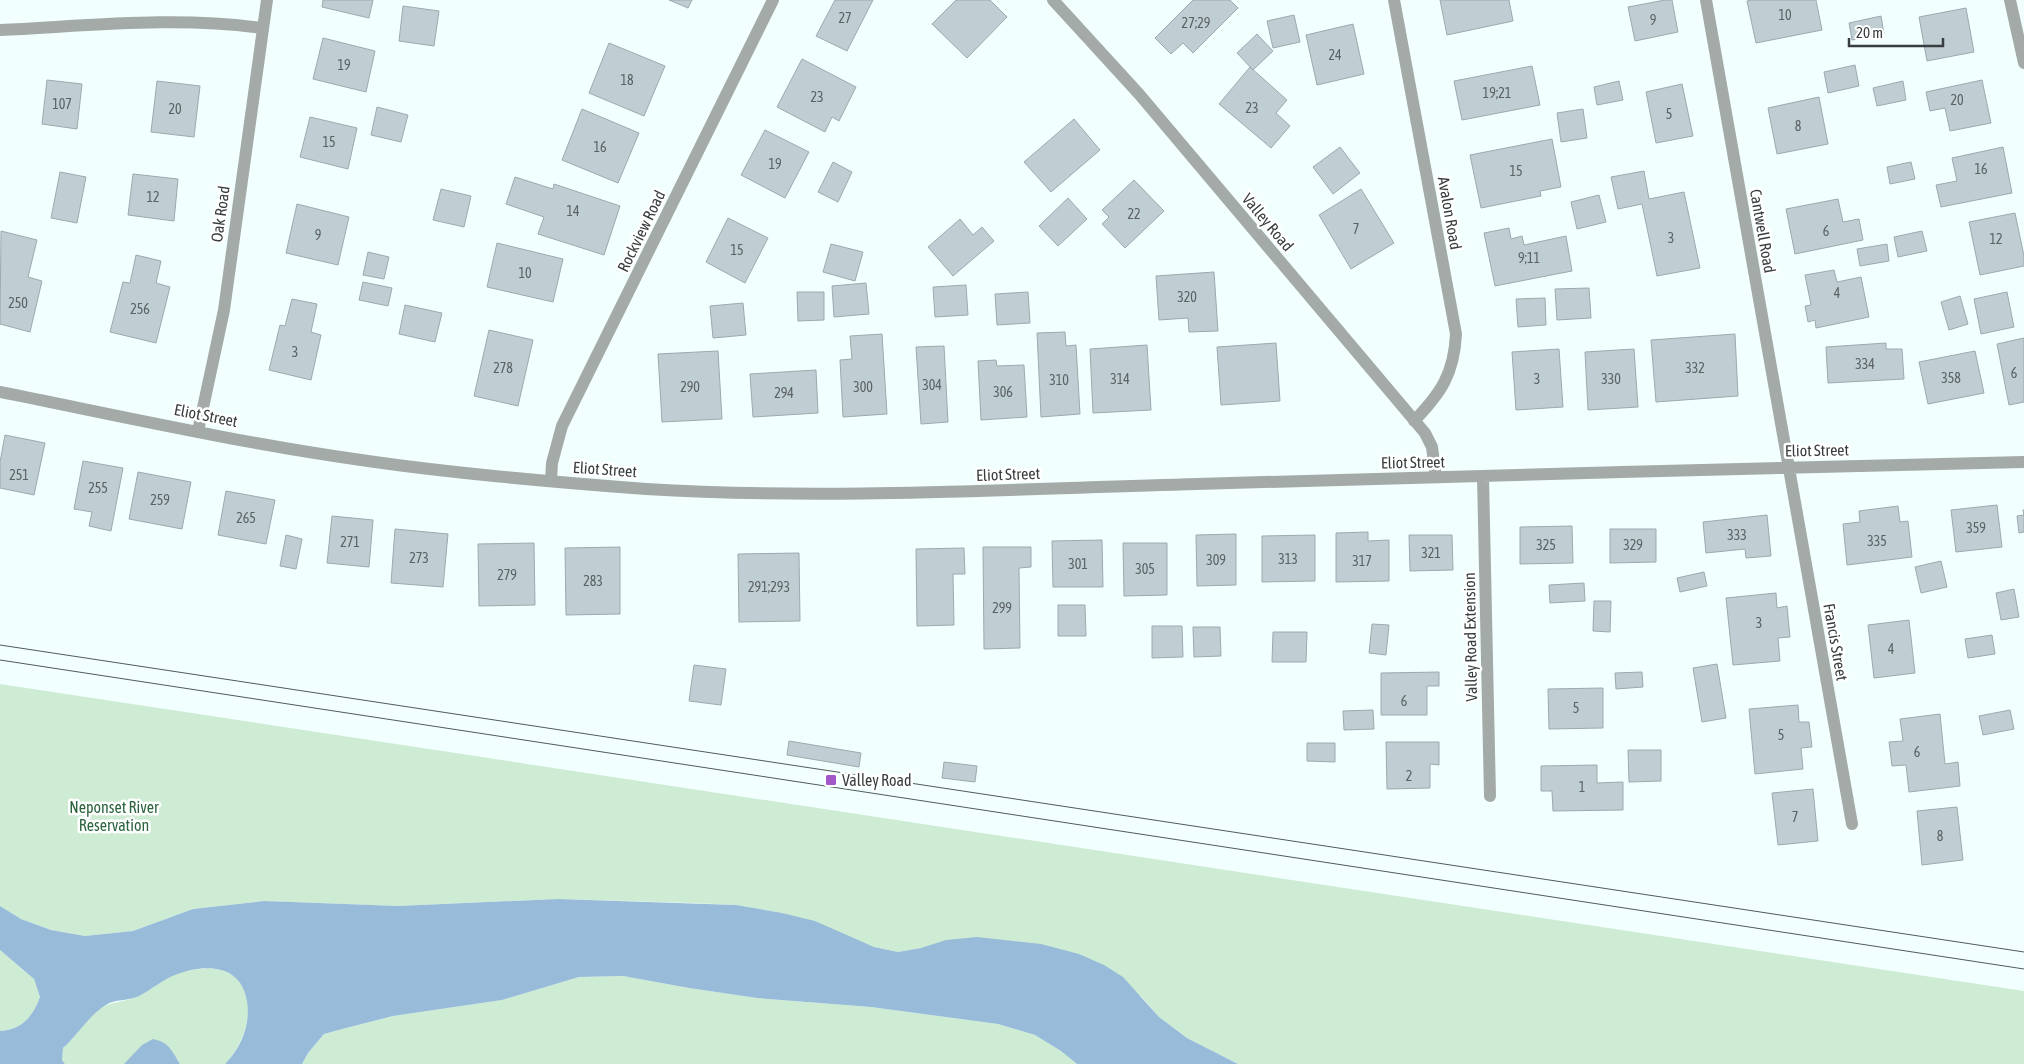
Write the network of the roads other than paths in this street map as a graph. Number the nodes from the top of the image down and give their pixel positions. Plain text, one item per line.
1 (267, 0) edge
2 (773, 0) edge
3 (1053, 0) edge
4 (1394, 0) edge
5 (1706, 0) edge
6 (2010, 0) edge
7 (262, 28) junction
8 (0, 30) edge
9 (2024, 63) edge
10 (0, 392) edge
11 (1414, 420) junction
12 (198, 431) junction
13 (2024, 462) edge
14 (1788, 467) junction
15 (1436, 477) junction
16 (1482, 477) junction
17 (551, 481) junction
18 (1490, 796) dead end
19 (1852, 824) dead end

1 - 7 street, Oak Road
2 - 17 street, Rockview Road
3 - 11 street, Valley Road
4 - 11 street, Avalon Road
5 - 14 street, Cantwell Road
6 - 9 street
7 - 8 street
7 - 12 street, Oak Road
10 - 12 street, Eliot Street
11 - 15 street, Valley Road
12 - 17 street, Eliot Street
13 - 14 street, Eliot Street
14 - 16 street, Eliot Street
14 - 19 street, Francis Street
15 - 16 street, Eliot Street
15 - 17 street, Eliot Street
16 - 18 street, Valley Road Extension

